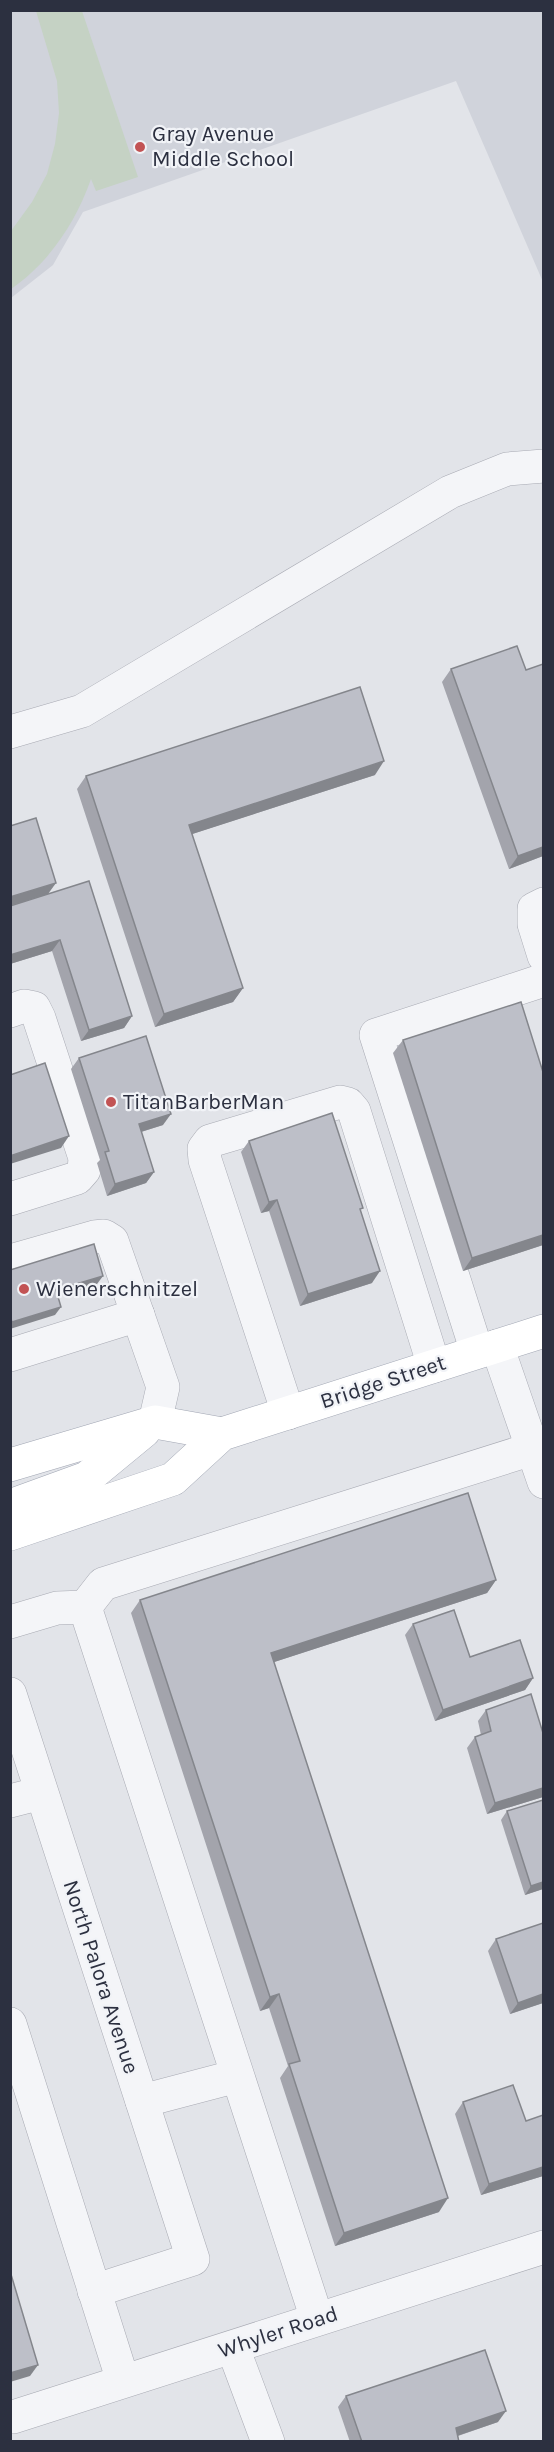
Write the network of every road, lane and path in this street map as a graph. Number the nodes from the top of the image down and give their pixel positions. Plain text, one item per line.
1 (543, 466) edge
2 (10, 732) edge
3 (543, 904) edge
4 (543, 956) edge
5 (543, 980) edge
6 (10, 1011) edge
7 (10, 1199) edge
8 (10, 1261) edge
9 (138, 1315) junction
10 (543, 1331) edge
11 (487, 1349) junction
12 (10, 1356) edge
13 (434, 1366) junction
14 (288, 1413) junction
15 (155, 1422) junction
16 (222, 1434) junction
17 (532, 1449) junction
18 (10, 1466) edge
19 (543, 1482) edge
20 (10, 1506) edge
21 (10, 1534) edge
22 (85, 1607) junction
23 (10, 1622) edge
24 (10, 1694) edge
25 (26, 1797) edge
26 (10, 2024) edge
27 (237, 2076) junction
28 (142, 2102) junction
29 (543, 2247) edge
30 (94, 2291) junction
31 (317, 2319) junction
32 (234, 2348) junction
33 (123, 2381) junction
34 (13, 2417) dead end
35 (268, 2442) edge

1 - 2 street
3 - 4 street
5 - 11 street
6 - 7 street
8 - 9 street
9 - 12 street
9 - 15 street
10 - 11 main road, Bridge Street
11 - 13 main road, Bridge Street
11 - 17 street
13 - 14 main road, Bridge Street
13 - 14 street
14 - 16 main road, Bridge Street
15 - 16 main road, Bridge Street
15 - 18 main road, Bridge Street
15 - 20 main road
16 - 21 main road, Bridge Street
17 - 19 street
17 - 22 street
22 - 23 street
22 - 27 street
24 - 25 street, North Palora Avenue
25 - 28 street, North Palora Avenue
26 - 30 street
27 - 28 street
27 - 31 street
28 - 30 street, North Palora Avenue
29 - 31 street, Whyler Road
30 - 33 street
31 - 32 street, Whyler Road
32 - 33 street, Whyler Road
32 - 35 street
33 - 34 street, Whyler Road

